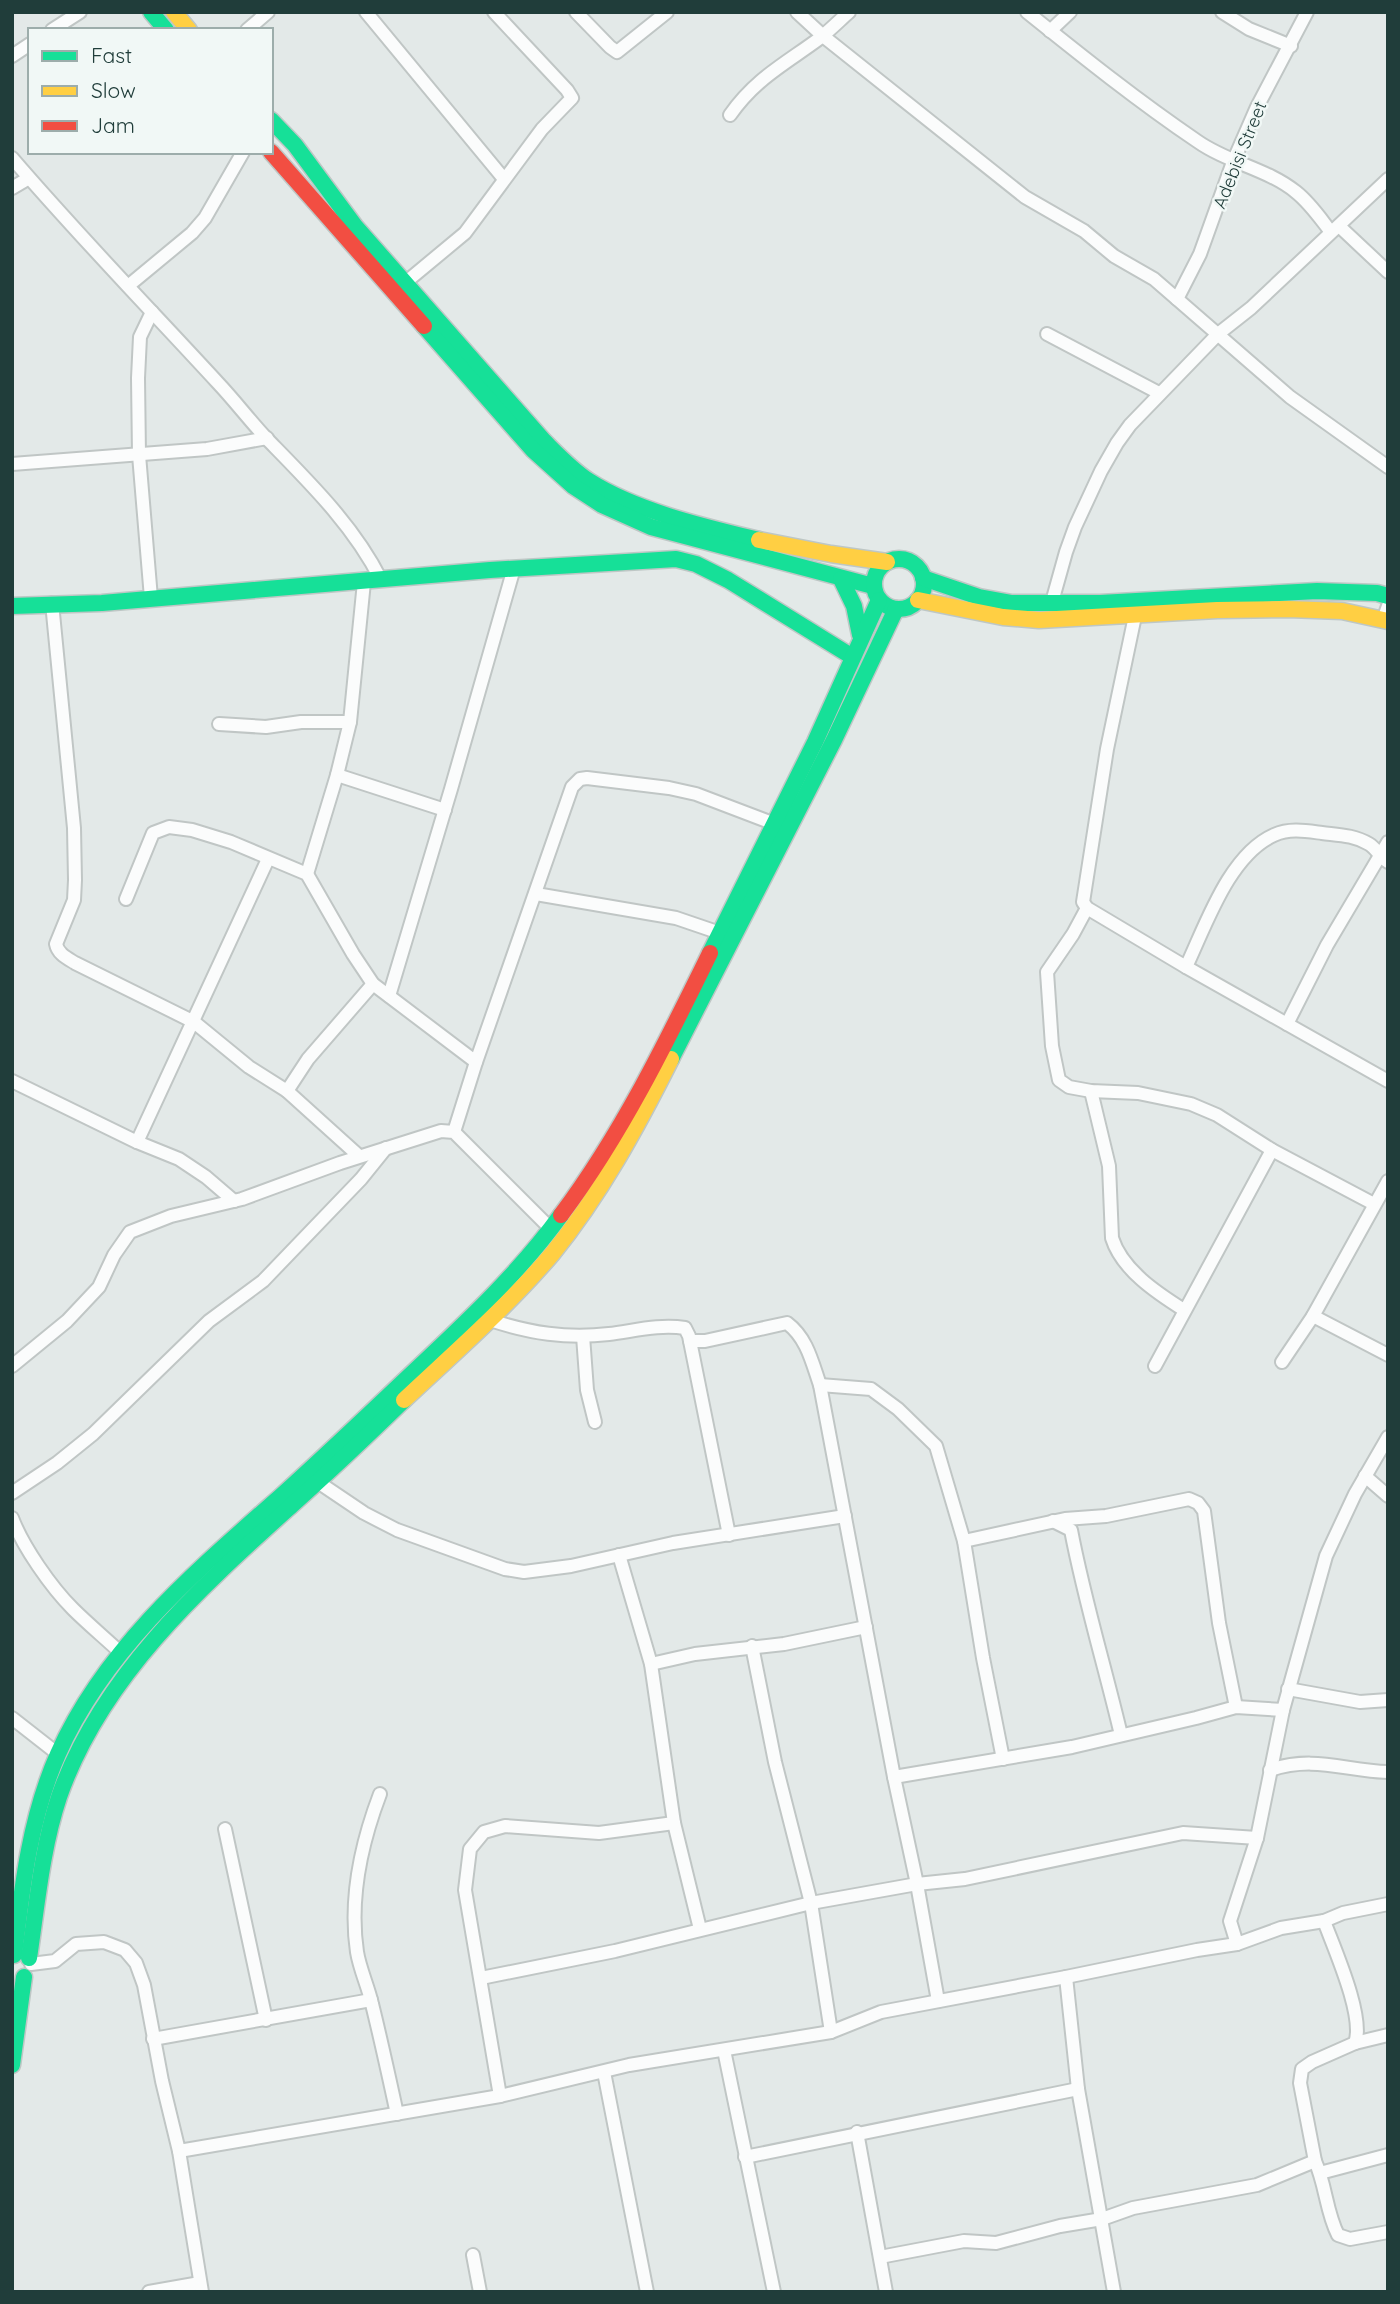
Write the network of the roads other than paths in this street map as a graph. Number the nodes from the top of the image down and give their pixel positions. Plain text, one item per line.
1 (80, 12) edge
2 (150, 12) edge
3 (174, 12) edge
4 (268, 12) edge
5 (366, 12) edge
6 (494, 12) edge
7 (576, 12) edge
8 (667, 12) edge
9 (797, 12) edge
10 (849, 12) edge
11 (1027, 12) edge
12 (1070, 12) edge
13 (1223, 12) edge
14 (1307, 12) edge
15 (55, 28) edge
16 (164, 28) edge
17 (187, 28) edge
18 (249, 28) edge
19 (1050, 31) junction
20 (823, 36) junction
21 (28, 45) edge
22 (1291, 46) junction
23 (12, 56) edge
24 (730, 115) dead end
25 (273, 122) edge
26 (242, 154) edge
27 (273, 154) edge
28 (12, 158) edge
29 (1233, 162) junction
30 (29, 178) junction
31 (504, 179) junction
32 (1388, 179) edge
33 (12, 188) edge
34 (1335, 229) junction
35 (1388, 272) edge
36 (406, 282) junction
37 (128, 286) junction
38 (1177, 299) junction
39 (152, 312) junction
40 (1047, 334) dead end
41 (1218, 334) junction
42 (1159, 393) junction
43 (267, 438) junction
44 (139, 455) junction
45 (12, 464) edge
46 (1388, 467) edge
47 (887, 562) junction
48 (514, 568) junction
49 (923, 578) junction
50 (841, 579) junction
51 (381, 580) junction
52 (364, 582) junction
53 (1388, 582) edge
54 (1325, 591) junction
55 (876, 593) junction
56 (1388, 596) edge
57 (150, 598) junction
58 (918, 600) junction
59 (1052, 602) junction
60 (52, 603) junction
61 (12, 606) edge
62 (896, 609) junction
63 (1076, 611) junction
64 (1135, 616) junction
65 (1386, 616) edge
66 (860, 635) junction
67 (851, 656) junction
68 (350, 722) junction
69 (219, 724) dead end
70 (337, 775) junction
71 (444, 810) junction
72 (775, 824) junction
73 (1388, 842) edge
74 (268, 859) junction
75 (1383, 859) edge
76 (307, 874) junction
77 (536, 894) junction
78 (126, 899) dead end
79 (1087, 908) junction
80 (720, 933) junction
81 (1186, 967) junction
82 (373, 984) junction
83 (389, 996) junction
84 (194, 1022) junction
85 (1287, 1024) junction
86 (476, 1062) junction
87 (12, 1081) edge
88 (1388, 1082) edge
89 (287, 1091) junction
90 (1091, 1091) junction
91 (454, 1132) junction
92 (137, 1142) junction
93 (387, 1148) junction
94 (1272, 1150) junction
95 (359, 1156) junction
96 (1388, 1181) edge
97 (234, 1201) junction
98 (1374, 1203) junction
99 (551, 1229) junction
100 (1184, 1310) junction
101 (1313, 1316) junction
102 (490, 1320) junction
103 (583, 1336) junction
104 (690, 1342) junction
105 (1388, 1355) edge
106 (1282, 1362) dead end
107 (12, 1366) edge
108 (1155, 1366) dead end
109 (820, 1385) junction
110 (595, 1422) dead end
111 (1388, 1437) edge
112 (1365, 1476) junction
113 (318, 1482) junction
114 (12, 1493) edge
115 (1388, 1496) edge
116 (845, 1516) junction
117 (12, 1518) edge
118 (1053, 1521) junction
119 (729, 1535) junction
120 (964, 1541) junction
121 (618, 1555) junction
122 (866, 1627) junction
123 (752, 1646) junction
124 (121, 1653) junction
125 (651, 1664) junction
126 (1288, 1689) junction
127 (1388, 1700) edge
128 (1236, 1707) junction
129 (1283, 1710) junction
130 (12, 1718) edge
131 (1121, 1735) junction
132 (58, 1754) junction
133 (1003, 1759) junction
134 (1270, 1770) junction
135 (1388, 1772) edge
136 (894, 1777) junction
137 (380, 1794) dead end
138 (674, 1823) junction
139 (225, 1829) dead end
140 (1257, 1838) junction
141 (917, 1884) junction
142 (811, 1903) junction
143 (1388, 1904) edge
144 (1324, 1921) junction
145 (700, 1929) junction
146 (1237, 1944) junction
147 (20, 1964) edge
148 (481, 1978) junction
149 (1066, 1978) junction
150 (371, 2000) junction
151 (937, 2001) junction
152 (266, 2020) junction
153 (831, 2032) junction
154 (1388, 2035) edge
155 (153, 2039) junction
156 (1355, 2043) junction
157 (724, 2050) junction
158 (12, 2065) edge
159 (604, 2072) junction
160 (1079, 2089) junction
161 (500, 2096) junction
162 (397, 2114) junction
163 (858, 2133) junction
164 (179, 2151) junction
165 (1388, 2155) edge
166 (745, 2157) junction
167 (1317, 2167) junction
168 (1102, 2219) junction
169 (1388, 2232) edge
170 (473, 2255) dead end
171 (880, 2257) junction
172 (201, 2287) edge
173 (149, 2292) edge
174 (480, 2292) edge
175 (647, 2292) edge
176 (774, 2292) edge
177 (886, 2292) edge
178 (1114, 2292) edge

1 - 15 street
2 - 16 main road
3 - 17 main road
4 - 18 street
5 - 31 street
6 - 31 street
7 - 8 street
9 - 20 street
10 - 20 street
11 - 19 street
12 - 19 street
13 - 22 street
14 - 22 street, Adebisi Street
19 - 29 street
20 - 24 street
20 - 38 street
21 - 23 street
22 - 29 street, Adebisi Street
25 - 36 main road
26 - 37 street
27 - 50 main road
28 - 30 street
29 - 34 street
29 - 38 street, Adebisi Street
30 - 33 street
30 - 37 street
31 - 36 street
32 - 34 street
34 - 35 street
34 - 41 street
36 - 47 main road
37 - 39 street
38 - 41 street
39 - 43 street
39 - 44 street
40 - 42 street
41 - 42 street
41 - 46 street
42 - 59 street
43 - 44 street
43 - 51 street
44 - 45 street
44 - 57 street
47 - 49 main road
47 - 55 main road
48 - 51 main road
48 - 67 main road
48 - 71 street
49 - 58 main road
49 - 59 main road
50 - 55 main road
50 - 66 main road
51 - 52 main road
52 - 57 main road
52 - 68 street
53 - 54 main road
54 - 56 main road
54 - 63 main road
55 - 62 main road
55 - 66 main road
57 - 60 main road
58 - 62 main road
58 - 63 main road
59 - 63 main road
60 - 61 main road
60 - 84 street
62 - 102 main road
63 - 64 main road
64 - 65 main road
64 - 79 street
66 - 67 main road
67 - 72 main road
68 - 69 street
68 - 70 street
70 - 71 street
70 - 76 street
71 - 83 street
72 - 77 street
72 - 80 main road
73 - 75 street
74 - 76 street
74 - 78 street
74 - 84 street
75 - 81 street
75 - 85 street
76 - 82 street
77 - 80 street
77 - 86 street
79 - 81 street
79 - 90 street
80 - 99 main road
81 - 85 street
82 - 83 street
82 - 89 street
83 - 86 street
84 - 89 street
84 - 92 street
85 - 88 street
86 - 91 street
87 - 92 street
89 - 95 street
90 - 94 street
90 - 100 street
91 - 93 street
91 - 99 street
92 - 97 street
93 - 95 street
93 - 114 street
94 - 98 street
94 - 100 street
95 - 97 street
96 - 98 street
97 - 107 street
98 - 101 street
99 - 124 main road
100 - 108 street
101 - 105 street
101 - 106 street
102 - 103 street
102 - 113 main road
103 - 104 street
103 - 110 street
104 - 109 street
104 - 119 street
109 - 116 street
109 - 120 street
111 - 112 street
112 - 115 street
112 - 126 street
113 - 121 street
113 - 147 main road
116 - 119 street
116 - 122 street
117 - 124 street
118 - 120 street
118 - 128 street
118 - 131 street
119 - 121 street
120 - 133 street
121 - 125 street
122 - 123 street
122 - 136 street
123 - 125 street
123 - 142 street
124 - 132 main road
125 - 138 street
126 - 127 street
126 - 129 street
128 - 129 street
128 - 131 street
129 - 134 street
130 - 132 street
131 - 133 street
132 - 147 main road
133 - 136 street
134 - 135 street
134 - 140 street
136 - 141 street
137 - 150 street
138 - 145 street
138 - 148 street
139 - 152 street
140 - 141 street
140 - 146 street
141 - 142 street
141 - 151 street
142 - 145 street
142 - 153 street
143 - 144 street
144 - 146 street
144 - 156 street
145 - 148 street
146 - 149 street
147 - 155 street
147 - 158 main road
148 - 161 street
149 - 151 street
149 - 160 street
150 - 152 street
150 - 162 street
151 - 153 street
152 - 155 street
153 - 157 street
154 - 156 street
155 - 164 street
156 - 167 street
157 - 159 street
157 - 166 street
159 - 161 street
159 - 175 street
160 - 163 street
160 - 168 street
161 - 162 street
162 - 164 street
163 - 166 street
163 - 171 street
164 - 172 street
165 - 167 street
166 - 176 street
167 - 168 street
167 - 169 street
168 - 171 street
168 - 178 street
170 - 174 street
171 - 177 street
172 - 173 street

